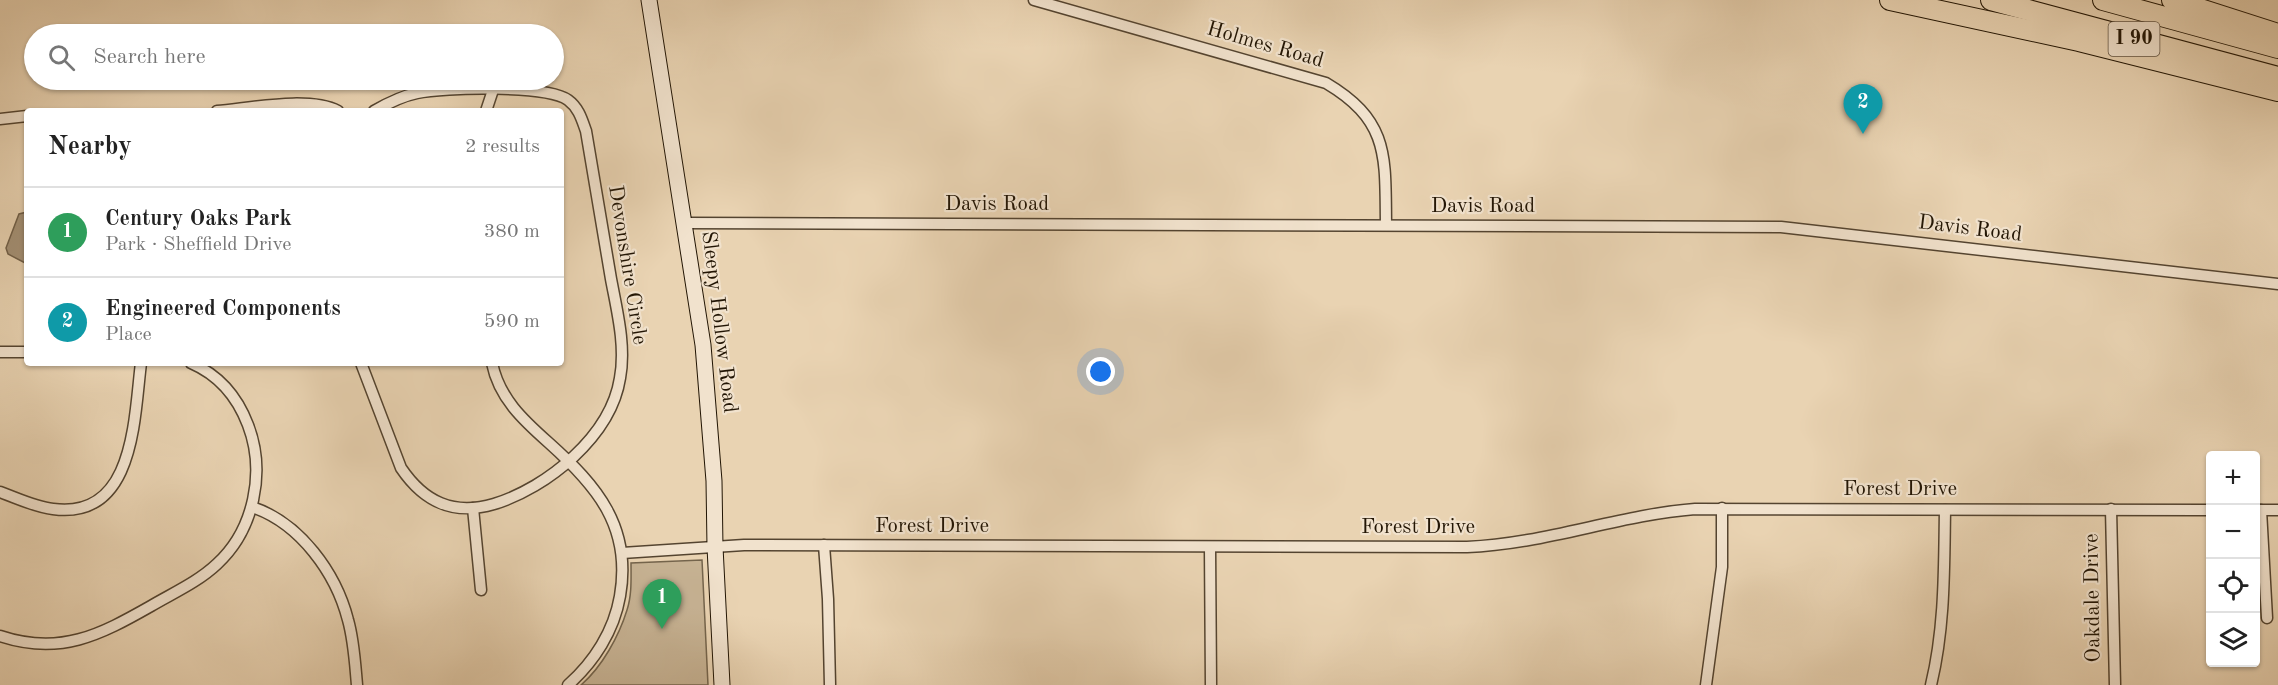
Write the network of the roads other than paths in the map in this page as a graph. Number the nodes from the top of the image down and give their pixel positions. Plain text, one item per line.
1 (649, 0) edge
2 (1034, 0) edge
3 (1890, 0) edge
4 (1991, 0) edge
5 (2103, 0) edge
6 (2172, 0) edge
7 (2278, 34) edge
8 (2278, 48) edge
9 (2278, 77) edge
10 (439, 90) edge
11 (493, 90) joint
12 (2278, 91) edge
13 (253, 108) edge
14 (329, 108) edge
15 (380, 108) edge
16 (487, 108) edge
17 (24, 116) edge
18 (0, 118) edge
19 (686, 223) junction
20 (1386, 224) junction
21 (2278, 284) edge
22 (0, 352) edge
23 (24, 352) edge
24 (141, 366) edge
25 (196, 366) edge
26 (362, 366) edge
27 (493, 366) edge
28 (568, 461) junction
29 (0, 492) edge
30 (252, 507) junction
31 (473, 508) junction
32 (1722, 508) junction
33 (2111, 509) junction
34 (1945, 510) junction
35 (2206, 510) edge
36 (2260, 510) edge
37 (2278, 510) edge
38 (2260, 534) edge
39 (824, 545) junction
40 (715, 547) junction
41 (1210, 547) junction
42 (622, 553) junction
43 (481, 591) dead end
44 (2267, 618) dead end
45 (0, 636) edge
46 (357, 685) edge
47 (568, 685) edge
48 (722, 685) edge
49 (830, 685) edge
50 (1211, 685) edge
51 (1707, 685) edge
52 (1931, 685) edge
53 (2115, 685) edge

1 - 19 main road, Sleepy Hollow Road
2 - 20 street, Holmes Road
3 - 12 highway
4 - 9 highway, I 90
5 - 8 highway, I 90
6 - 7 highway
10 - 15 street, Devonshire Circle
11 - 16 street
11 - 28 street, Devonshire Circle
13 - 14 street
17 - 18 street
19 - 20 street, Davis Road
19 - 40 main road, Sleepy Hollow Road
20 - 21 street, Davis Road
22 - 23 street
24 - 29 street
25 - 30 street
26 - 31 street, Devonshire Circle
27 - 28 street
28 - 31 street, Devonshire Circle
28 - 42 street
30 - 45 street
30 - 46 street
31 - 43 street
32 - 34 street, Forest Drive
32 - 41 street, Forest Drive
32 - 51 street
33 - 34 street, Forest Drive
33 - 35 street, Forest Drive
33 - 53 street, Oakdale Drive
34 - 52 street
36 - 37 street
38 - 44 street
39 - 40 street, Forest Drive
39 - 41 street, Forest Drive
39 - 49 street
40 - 42 street, Forest Drive
40 - 48 main road, Sleepy Hollow Road
41 - 50 street
42 - 47 street

